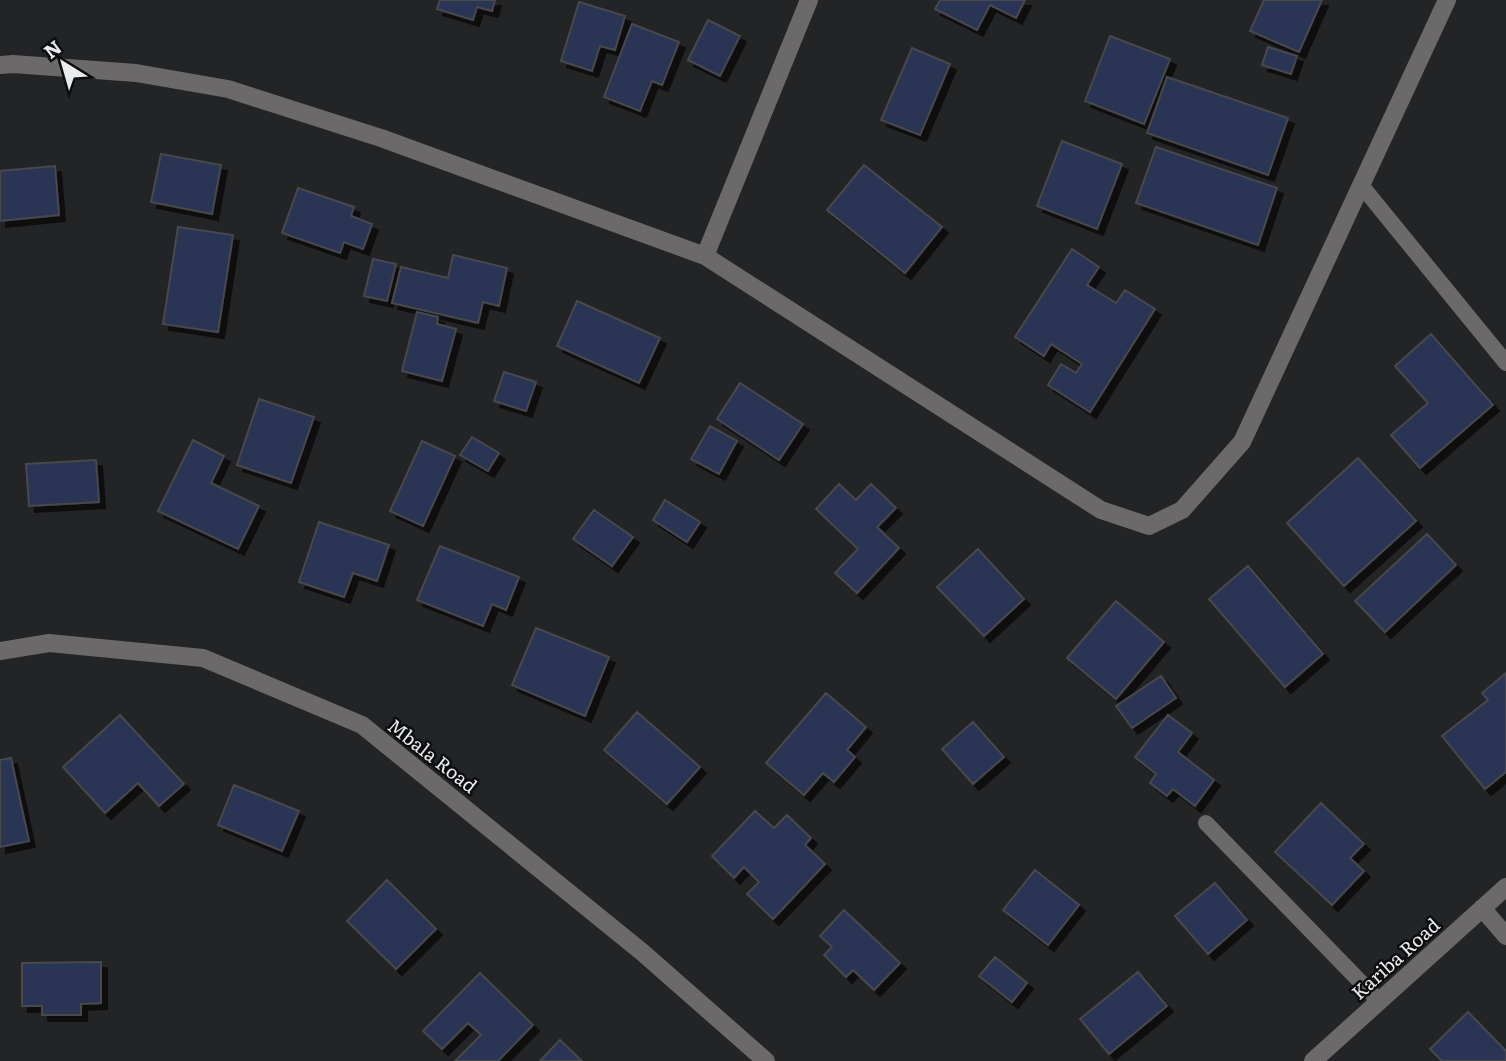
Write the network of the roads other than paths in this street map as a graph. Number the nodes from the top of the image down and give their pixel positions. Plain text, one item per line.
1 (809, 0) edge
2 (1447, 0) edge
3 (0, 65) edge
4 (1361, 185) junction
5 (705, 256) junction
6 (1506, 362) edge
7 (0, 651) edge
8 (1206, 823) dead end
9 (1506, 887) edge
10 (1482, 908) junction
11 (1506, 936) edge
12 (1379, 1001) junction
13 (765, 1061) edge
14 (1312, 1061) edge

1 - 5 street
2 - 4 street
3 - 5 street
4 - 5 street
4 - 6 lane
7 - 13 street, Mbala Road
8 - 12 lane
9 - 10 street, Kariba Road
10 - 11 street
10 - 12 street, Kariba Road
12 - 14 street, Kariba Road

